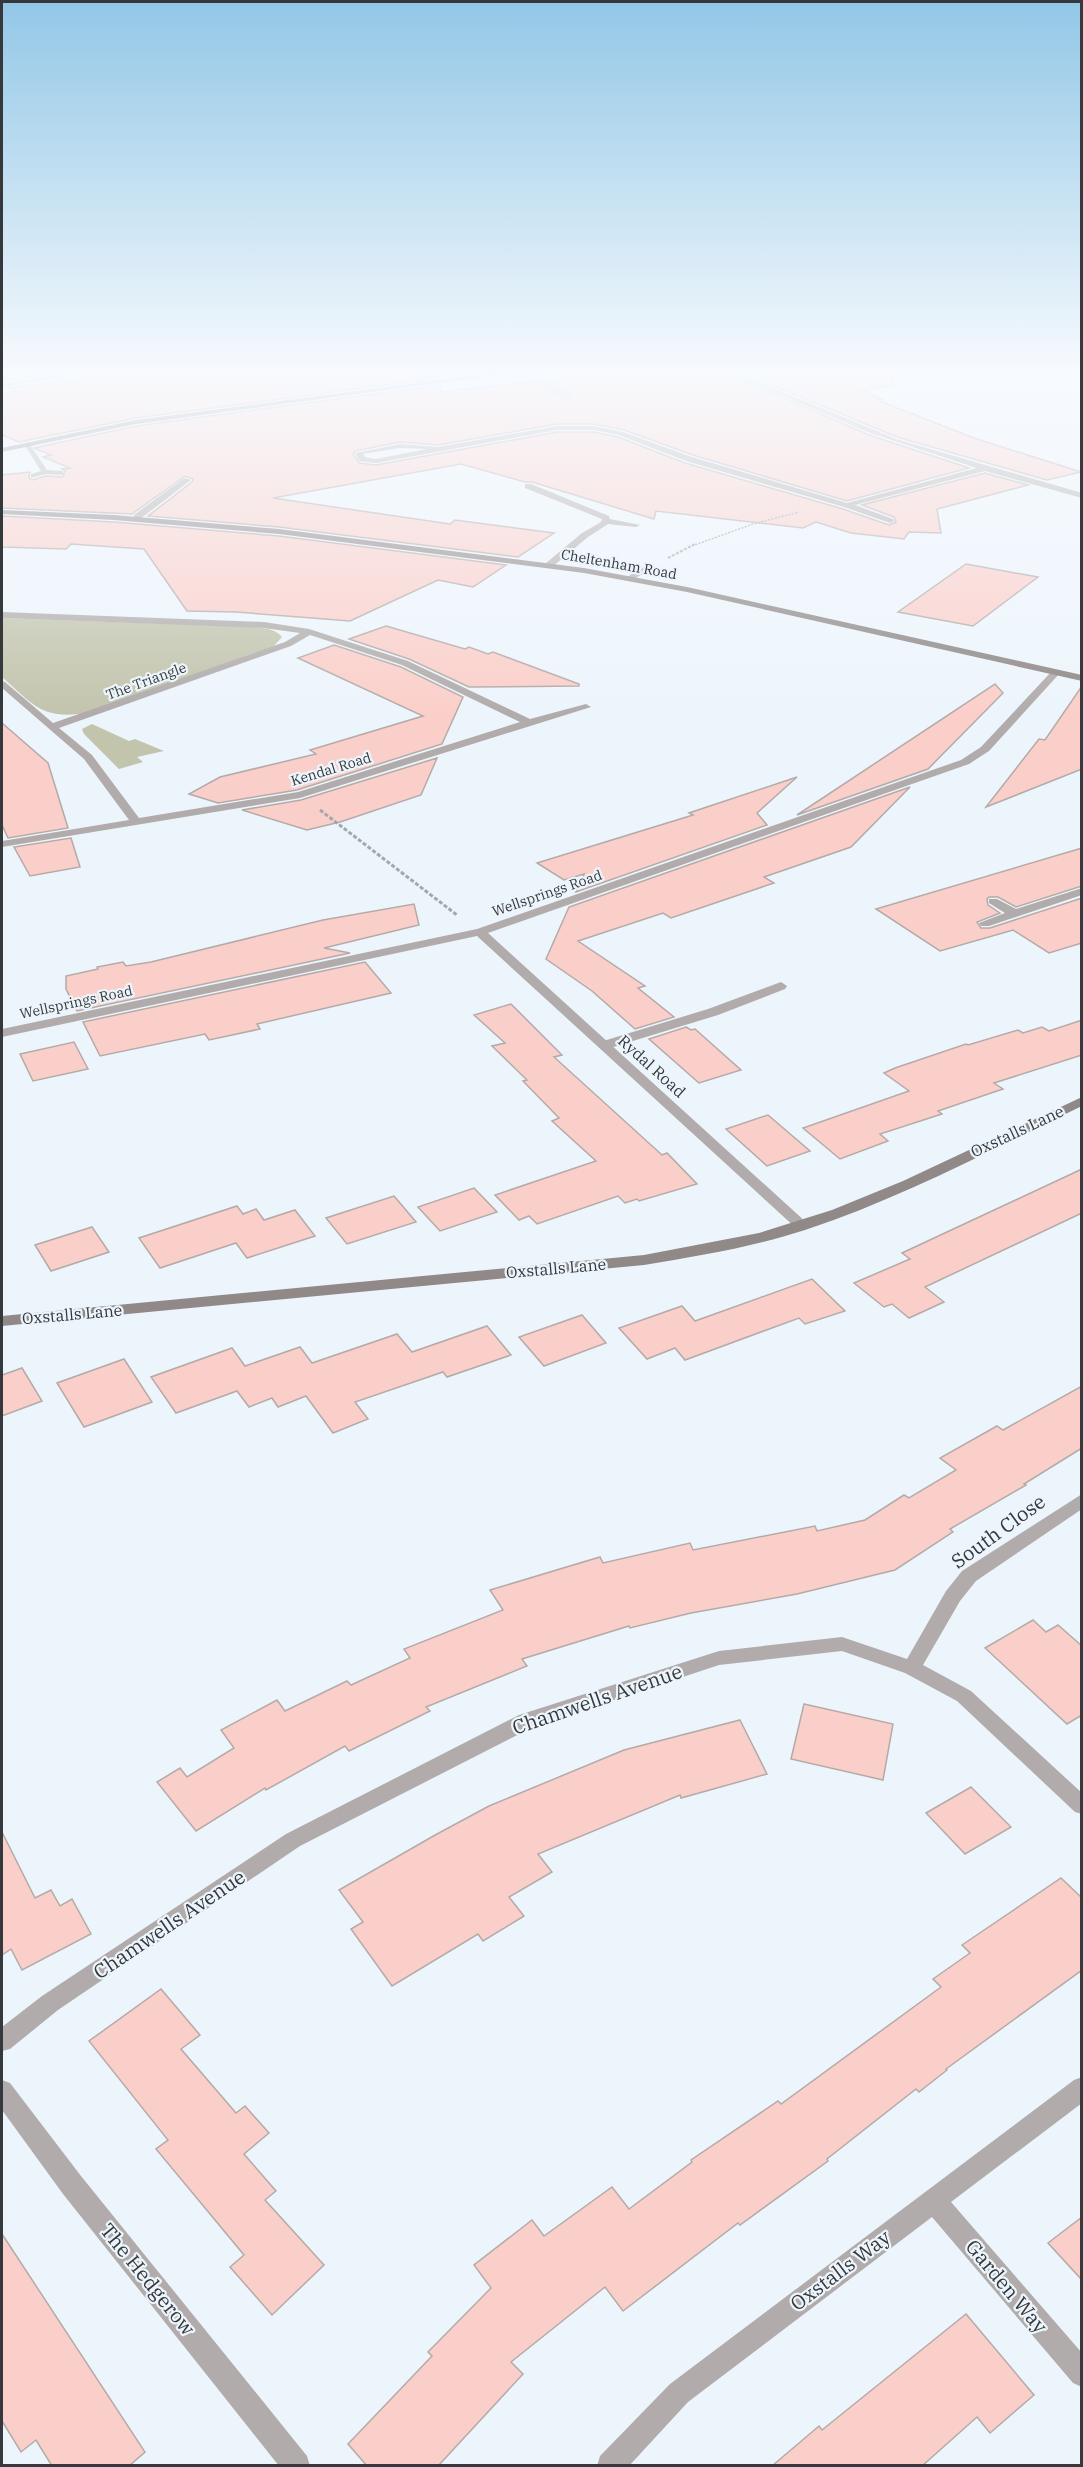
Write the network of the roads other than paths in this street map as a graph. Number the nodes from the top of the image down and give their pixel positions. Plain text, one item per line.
1 (180, 485) edge
2 (779, 485) edge
3 (920, 485) edge
4 (1044, 485) edge
5 (528, 486) dead end
6 (1082, 496) edge
7 (847, 505) junction
8 (2, 512) edge
9 (137, 517) junction
10 (890, 521) dead end
11 (605, 522) junction
12 (636, 525) dead end
13 (549, 566) junction
14 (651, 567) road end
15 (629, 578) junction
16 (2, 615) edge
17 (309, 632) junction
18 (1055, 673) junction
19 (1082, 678) edge
20 (2, 684) edge
21 (586, 707) dead end
22 (529, 722) junction
23 (52, 727) junction
24 (137, 823) junction
25 (2, 844) edge
26 (1082, 891) edge
27 (993, 901) dead end
28 (1014, 913) junction
29 (985, 922) dead end
30 (480, 932) junction
31 (781, 986) dead end
32 (2, 1033) edge
33 (605, 1045) junction
34 (1082, 1101) edge
35 (802, 1226) junction
36 (2, 1321) edge
37 (1082, 1500) edge
38 (912, 1668) junction
39 (1082, 1806) edge
40 (2, 2041) edge
41 (1082, 2088) edge
42 (2, 2091) edge
43 (933, 2199) junction
44 (1082, 2374) edge
45 (297, 2466) edge
46 (610, 2466) edge

1 - 9 street
2 - 7 street
3 - 7 street
4 - 6 street
5 - 11 street
7 - 10 street
8 - 9 street, Cheltenham Road
9 - 13 street, Cheltenham Road
11 - 12 street
11 - 13 street
13 - 15 street, Cheltenham Road
14 - 15 street
15 - 18 street, Cheltenham Road
16 - 17 street
17 - 22 street
17 - 23 street, The Triangle
18 - 19 street, Cheltenham Road
18 - 30 street, Wellsprings Road
20 - 23 street
21 - 22 street, Kendal Road
22 - 24 street, Kendal Road
23 - 24 street
24 - 25 street, Kendal Road
26 - 28 street
27 - 28 street
28 - 29 street
30 - 32 street, Wellsprings Road
30 - 33 street, Rydal Road
31 - 33 street
33 - 35 street, Rydal Road
34 - 35 street, Oxstalls Lane
35 - 36 street, Oxstalls Lane
37 - 38 street, South Close
38 - 39 street, Chamwells Avenue
38 - 40 street, Chamwells Avenue
41 - 43 street, Oxstalls Way
42 - 45 street, The Hedgerow
43 - 44 street, Garden Way
43 - 46 street, Oxstalls Way

